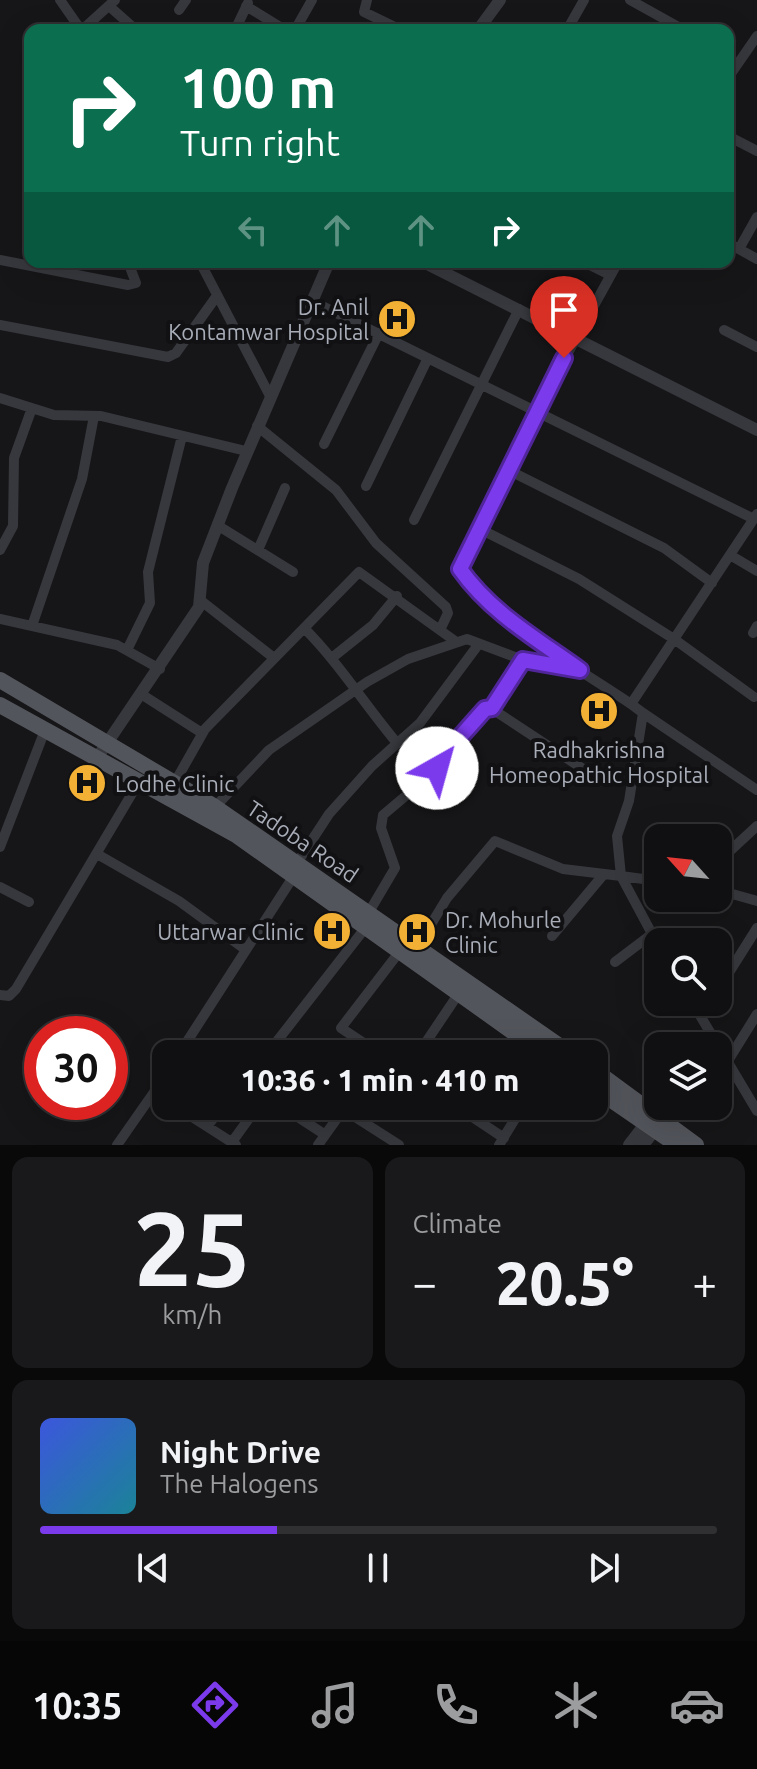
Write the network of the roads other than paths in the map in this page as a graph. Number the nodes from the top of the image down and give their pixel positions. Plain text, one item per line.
1 (60, 0) edge
2 (312, 0) edge
3 (367, 0) edge
4 (500, 0) edge
5 (584, 0) edge
6 (630, 0) edge
7 (112, 3) edge
8 (248, 3) edge
9 (77, 24) edge
10 (88, 24) edge
11 (131, 24) edge
12 (238, 24) edge
13 (277, 24) edge
14 (298, 24) edge
15 (389, 24) edge
16 (482, 24) edge
17 (570, 24) edge
18 (666, 24) edge
19 (757, 36) edge
20 (734, 56) edge
21 (740, 60) junction
22 (734, 69) edge
23 (734, 139) edge
24 (757, 151) edge
25 (757, 217) edge
26 (734, 246) edge
27 (739, 249) junction
28 (757, 259) edge
29 (0, 260) edge
30 (24, 265) edge
31 (41, 268) edge
32 (130, 268) edge
33 (203, 268) edge
34 (326, 268) edge
35 (435, 268) edge
36 (596, 268) edge
37 (614, 268) edge
38 (610, 275) junction
39 (216, 297) junction
40 (312, 301) junction
41 (519, 309) junction
42 (0, 325) edge
43 (724, 330) dead end
44 (379, 333) junction
45 (575, 337) junction
46 (757, 347) edge
47 (428, 358) junction
48 (482, 384) junction
49 (270, 396) junction
50 (0, 398) edge
51 (32, 408) junction
52 (538, 411) junction
53 (94, 416) junction
54 (257, 426) junction
55 (757, 430) edge
56 (182, 436) junction
57 (324, 444) dead end
58 (246, 451) junction
59 (510, 471) junction
60 (366, 486) dead end
61 (285, 488) dead end
62 (756, 517) edge
63 (414, 520) dead end
64 (217, 525) junction
65 (480, 529) junction
66 (0, 550) edge
67 (258, 550) junction
68 (730, 555) junction
69 (757, 571) edge
70 (293, 572) dead end
71 (712, 583) junction
72 (397, 596) junction
73 (200, 600) junction
74 (0, 619) edge
75 (32, 626) junction
76 (304, 628) junction
77 (440, 630) junction
78 (674, 639) junction
79 (455, 641) junction
80 (478, 645) junction
81 (127, 650) junction
82 (333, 657) junction
83 (274, 658) junction
84 (523, 660) junction
85 (160, 669) junction
86 (580, 670) junction
87 (0, 680) edge
88 (354, 691) junction
89 (141, 694) junction
90 (754, 697) dead end
91 (631, 704) junction
92 (0, 705) edge
93 (492, 708) junction
94 (643, 713) junction
95 (45, 730) junction
96 (202, 733) junction
97 (400, 740) junction
98 (106, 741) junction
99 (97, 758) junction
100 (438, 762) junction
101 (140, 780) junction
102 (175, 782) junction
103 (603, 782) dead end
104 (757, 790) edge
105 (215, 807) junction
106 (757, 826) edge
107 (0, 847) edge
108 (732, 849) edge
109 (97, 854) junction
110 (297, 869) junction
111 (604, 874) junction
112 (621, 876) junction
113 (644, 879) edge
114 (0, 887) edge
115 (732, 894) edge
116 (757, 901) edge
117 (29, 902) dead end
118 (367, 920) junction
119 (649, 928) edge
120 (757, 928) edge
121 (552, 936) dead end
122 (644, 940) edge
123 (418, 946) junction
124 (246, 950) junction
125 (400, 951) junction
126 (615, 962) dead end
127 (732, 968) edge
128 (459, 993) junction
129 (0, 995) edge
130 (701, 1016) edge
131 (755, 1020) edge
132 (711, 1032) edge
133 (188, 1040) edge
134 (277, 1040) edge
135 (360, 1040) edge
136 (427, 1040) edge
137 (524, 1040) edge
138 (551, 1040) edge
139 (732, 1054) edge
140 (732, 1065) edge
141 (608, 1082) edge
142 (152, 1095) edge
143 (608, 1096) edge
144 (757, 1111) edge
145 (197, 1120) edge
146 (212, 1120) edge
147 (249, 1120) edge
148 (302, 1120) edge
149 (333, 1120) edge
150 (357, 1120) edge
151 (474, 1120) edge
152 (514, 1120) edge
153 (655, 1121) junction
154 (207, 1126) junction
155 (324, 1134) junction
156 (384, 1141) edge
157 (501, 1142) edge
158 (234, 1144) edge
159 (117, 1145) edge
160 (318, 1145) edge
161 (399, 1145) edge
162 (629, 1145) edge
163 (643, 1145) edge
164 (677, 1145) edge
165 (696, 1145) edge

1 - 9 street
2 - 14 street
3 - 15 street
4 - 16 street
5 - 17 street
6 - 18 street
7 - 10 street
7 - 11 street
8 - 12 street
8 - 13 street
19 - 21 street
20 - 21 street
21 - 22 street
23 - 24 street
25 - 27 street
26 - 27 street
27 - 28 street
29 - 30 street
31 - 32 street
33 - 39 street
34 - 40 street
35 - 41 street
36 - 38 street
37 - 38 street
38 - 45 street
39 - 42 street
39 - 49 street
40 - 44 street
40 - 49 street
41 - 45 street
41 - 48 street
43 - 46 street
44 - 47 street
44 - 57 street
45 - 52 street
45 - 55 street
47 - 48 street
47 - 60 street
48 - 52 street
48 - 63 street
49 - 54 street
50 - 51 street
51 - 53 street
51 - 66 street
52 - 59 street
52 - 62 street
53 - 56 street
53 - 75 street
54 - 58 street
54 - 77 street
56 - 58 street
56 - 81 street
58 - 64 street
59 - 65 street
59 - 71 street
61 - 67 street
62 - 68 street
64 - 67 street
64 - 73 street
65 - 78 street
65 - 86 street
67 - 70 street
68 - 69 street
68 - 71 street
71 - 78 street
72 - 76 street
72 - 77 street
72 - 82 street
73 - 83 street
73 - 85 street
74 - 75 street
75 - 81 street
76 - 82 street
76 - 83 street
77 - 79 street
78 - 90 street
78 - 91 street
79 - 80 street
79 - 88 street
80 - 84 street
80 - 97 street
81 - 85 street
82 - 88 street
83 - 96 street
84 - 86 street
84 - 93 street
85 - 89 street
86 - 91 street
87 - 98 main road, Tadoba Road
88 - 97 street
88 - 105 street
89 - 96 street
89 - 98 street
91 - 94 street
92 - 95 main road, Tadoba Road
93 - 100 street
93 - 103 street
94 - 104 street
94 - 112 street
95 - 99 main road, Tadoba Road
95 - 107 street
96 - 102 street
97 - 100 street
97 - 110 street
98 - 99 street
98 - 102 main road, Tadoba Road
99 - 101 main road, Tadoba Road
100 - 118 street
101 - 109 street
101 - 110 main road, Tadoba Road
102 - 105 main road, Tadoba Road
105 - 110 main road, Tadoba Road
106 - 108 street
109 - 124 street
109 - 129 street
110 - 118 main road, Tadoba Road
110 - 124 street
111 - 112 street
111 - 121 street
111 - 123 street
112 - 113 street
112 - 119 street
114 - 117 street
115 - 116 street
118 - 123 main road, Tadoba Road
118 - 125 main road, Tadoba Road
118 - 134 street
120 - 127 street
122 - 126 street
123 - 138 main road, Tadoba Road
124 - 133 street
125 - 128 main road, Tadoba Road
125 - 135 street
128 - 136 street
128 - 137 main road, Tadoba Road
130 - 132 street
131 - 139 street
140 - 144 street
141 - 153 main road
142 - 159 street
143 - 153 main road
145 - 154 street
146 - 154 street
147 - 158 street
148 - 155 street
149 - 155 street
150 - 156 street
151 - 157 street
152 - 157 street
153 - 162 street
153 - 163 street
153 - 164 main road
153 - 165 main road
154 - 158 street
155 - 160 street
156 - 161 street

